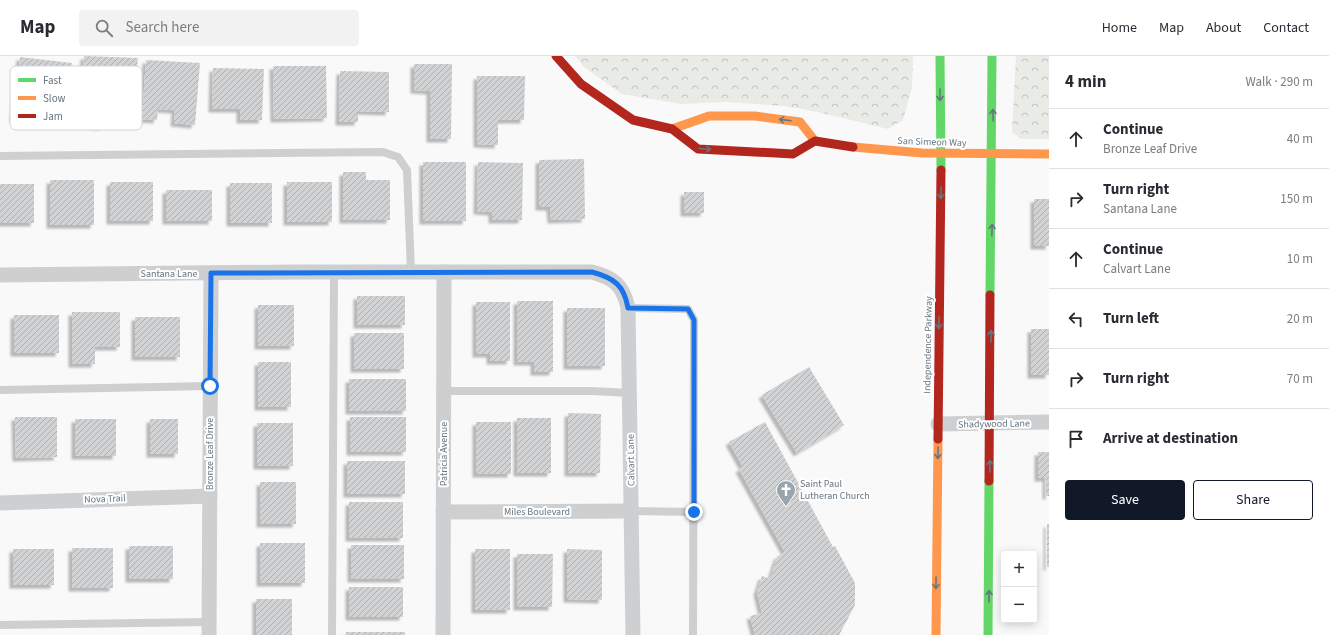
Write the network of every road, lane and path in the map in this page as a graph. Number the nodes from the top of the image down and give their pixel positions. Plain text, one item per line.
1 (556, 56) edge
2 (940, 56) edge
3 (992, 56) edge
4 (672, 129) junction
5 (815, 141) junction
6 (941, 154) junction
7 (993, 154) junction
8 (1049, 154) edge
9 (0, 156) edge
10 (334, 272) junction
11 (411, 272) junction
12 (444, 272) junction
13 (211, 273) junction
14 (0, 275) edge
15 (621, 287) joint
16 (628, 308) junction
17 (210, 386) junction
18 (0, 390) edge
19 (444, 391) junction
20 (630, 393) junction
21 (1049, 422) edge
22 (938, 424) junction
23 (990, 424) junction
24 (210, 496) junction
25 (0, 503) edge
26 (631, 511) junction
27 (444, 512) junction
28 (694, 512) junction
29 (0, 625) edge
30 (209, 629) edge
31 (332, 635) edge
32 (443, 635) edge
33 (633, 635) edge
34 (693, 635) edge
35 (936, 635) edge
36 (988, 635) edge

1 - 4 main road
2 -> 6 main road, Independence Parkway
7 -> 3 main road
4 -> 5 main road
5 -> 4 main road
5 - 6 main road, San Simeon Way
6 - 7 main road, San Simeon Way
6 -> 22 main road, Independence Parkway
7 - 8 main road, San Simeon Way
23 -> 7 main road
9 - 11 lane
10 - 11 street, Santana Lane
10 - 13 street, Santana Lane
10 - 31 lane
11 - 12 street, Santana Lane
12 - 15 street, Santana Lane
12 - 19 street, Patricia Avenue
13 - 14 street, Santana Lane
13 - 17 street, Bronze Leaf Drive
15 - 16 street, Calvart Lane
16 - 20 street, Calvart Lane
16 - 28 lane
17 - 18 lane
17 - 24 street, Bronze Leaf Drive
19 - 20 lane
19 - 27 street, Patricia Avenue
20 - 26 street, Calvart Lane
21 - 23 street, Shadywood Lane
22 - 23 street, Shadywood Lane
22 -> 35 main road, Independence Parkway
36 -> 23 main road
24 - 25 street, Nova Trail
24 - 30 street, Bronze Leaf Drive
26 - 27 street, Miles Boulevard
26 - 28 lane
26 - 33 street, Calvart Lane
27 - 32 street, Patricia Avenue
28 - 34 lane
29 - 30 lane

